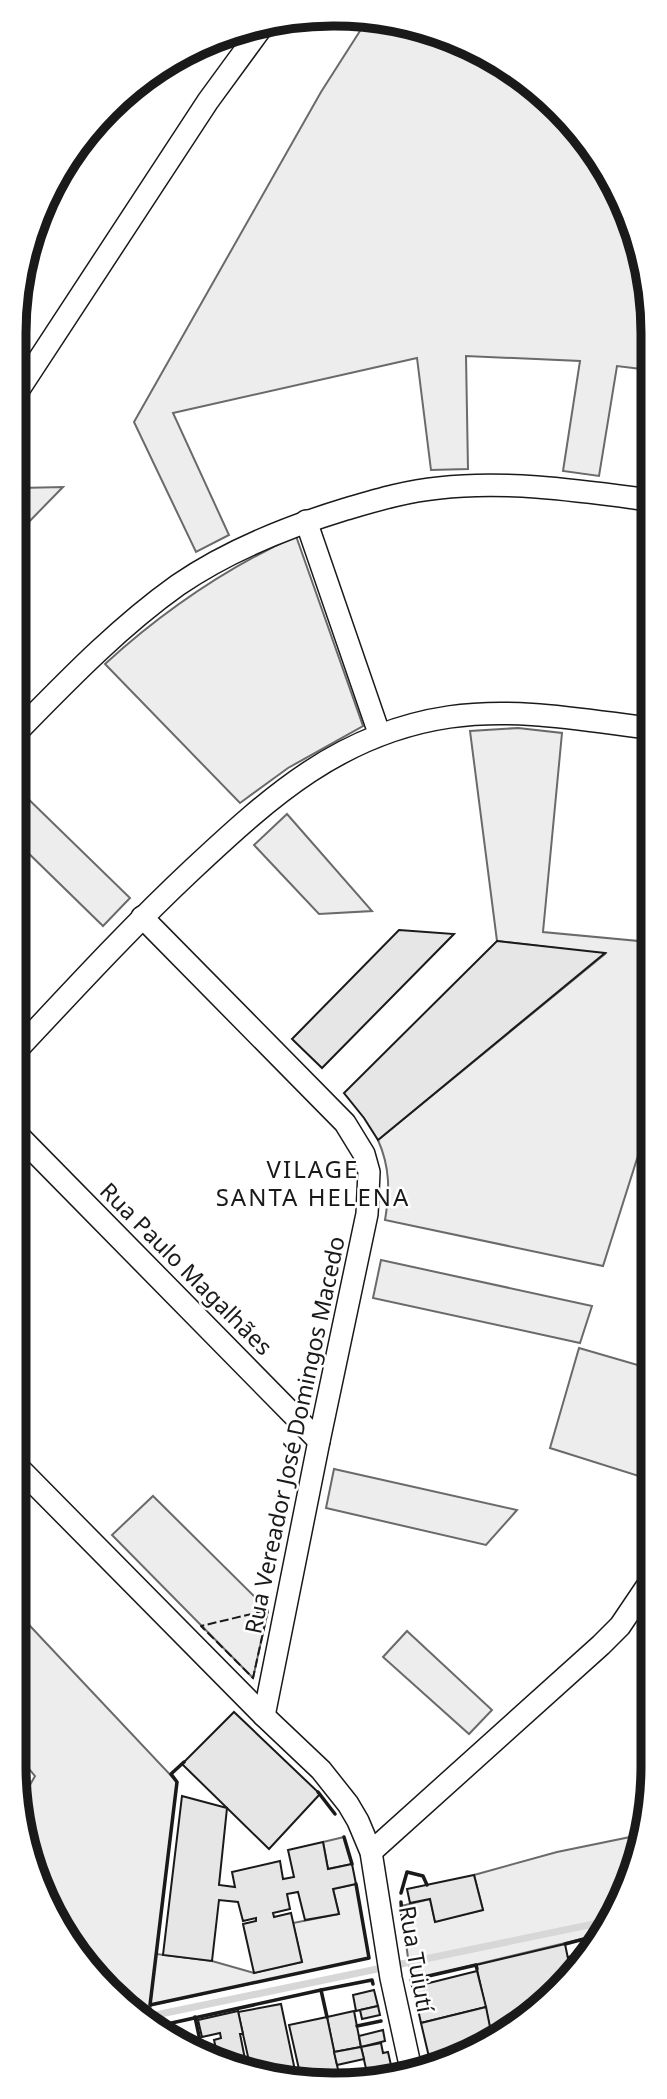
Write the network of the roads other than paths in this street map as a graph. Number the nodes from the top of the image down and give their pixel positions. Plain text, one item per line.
1 (255, 37) edge
2 (26, 379) edge
3 (641, 499) edge
4 (306, 521) junction
5 (26, 723) edge
6 (641, 728) edge
7 (379, 733) junction
8 (142, 917) junction
9 (26, 1040) edge
10 (26, 1143) edge
11 (319, 1441) junction
12 (26, 1475) edge
13 (641, 1595) edge
14 (264, 1716) junction
15 (371, 1852) junction
16 (410, 2063) edge

1 - 2 street
3 - 4 street
4 - 5 street
4 - 7 street
6 - 7 street
7 - 8 street
8 - 9 street
8 - 11 street, Rua Vereador José Domingos Macedo
10 - 11 street, Rua Paulo Magalhães
11 - 14 street, Rua Vereador José Domingos Macedo
12 - 14 street, Rua Tuiutí
13 - 15 street
14 - 15 street, Rua Tuiutí
15 - 16 street, Rua Tuiutí

